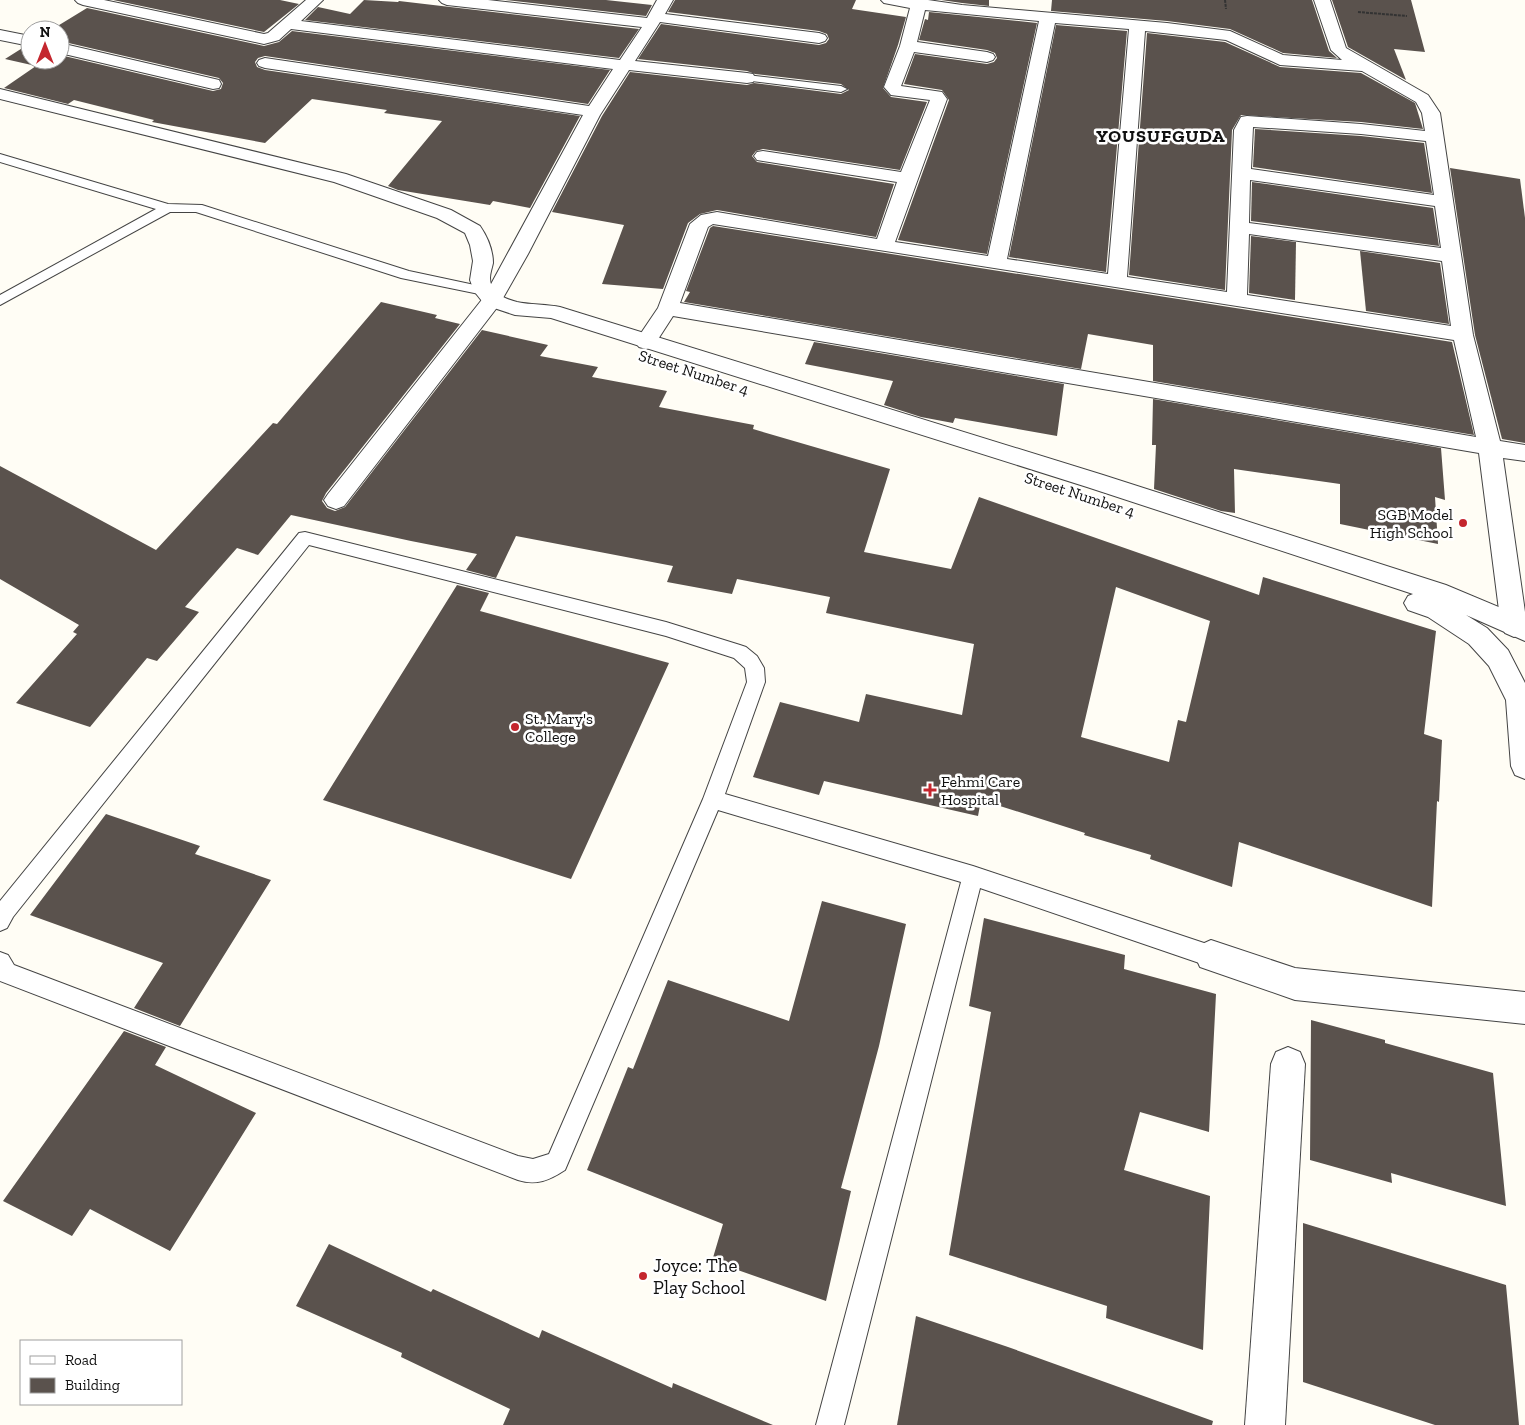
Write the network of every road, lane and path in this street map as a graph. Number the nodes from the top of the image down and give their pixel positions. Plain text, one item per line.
1 (83, 0) edge
2 (447, 0) edge
3 (665, 0) edge
4 (889, 0) edge
5 (308, 1) edge
6 (920, 2) edge
7 (1323, 5) edge
8 (1407, 16) dead end
9 (1048, 17) junction
10 (654, 20) junction
11 (288, 24) junction
12 (1137, 26) junction
13 (0, 34) edge
14 (819, 38) dead end
15 (20, 39) edge
16 (908, 46) junction
17 (70, 50) edge
18 (986, 57) dead end
19 (265, 63) dead end
20 (624, 65) junction
21 (1366, 66) junction
22 (746, 78) joint
23 (213, 84) dead end
24 (840, 89) dead end
25 (0, 94) edge
26 (594, 112) junction
27 (1434, 138) junction
28 (763, 156) dead end
29 (0, 158) edge
30 (1242, 173) junction
31 (908, 178) junction
32 (1444, 202) junction
33 (167, 208) junction
34 (1240, 227) junction
35 (884, 246) junction
36 (1452, 256) junction
37 (996, 263) junction
38 (1118, 281) junction
39 (488, 296) junction
40 (1237, 300) junction
41 (0, 301) edge
42 (668, 308) junction
43 (546, 318) junction
44 (1463, 335) junction
45 (646, 342) junction
46 (1490, 446) junction
47 (1525, 453) edge
48 (336, 500) dead end
49 (1520, 628) edge
50 (1525, 766) edge
51 (713, 799) junction
52 (973, 876) junction
53 (0, 921) edge
54 (1211, 956) joint
55 (0, 963) edge
56 (1525, 1008) edge
57 (1288, 1064) dead end
58 (830, 1425) edge
59 (1265, 1425) edge

1 - 11 street
2 - 10 street
3 - 10 street
4 - 6 street
5 - 11 street
6 - 9 street
6 - 16 street
7 - 8 path
7 - 21 street
9 - 12 street
9 - 37 street
10 - 14 street
10 - 20 street
11 - 20 street
12 - 21 street
12 - 38 street
13 - 15 street
16 - 18 street
16 - 31 street
17 - 23 street
19 - 26 street
20 - 22 street
20 - 26 street
21 - 27 street
22 - 24 lane
25 - 39 street
26 - 39 street
27 - 30 street
27 - 32 street
28 - 31 street
29 - 33 lane
30 - 32 street
30 - 34 street
31 - 35 street
32 - 36 street
33 - 39 lane
33 - 41 lane
34 - 36 street
34 - 40 street
35 - 37 street
35 - 42 street
36 - 44 street
37 - 38 street
38 - 40 street
39 - 43 street
39 - 48 street
40 - 44 street
42 - 45 street
42 - 46 street
43 - 45 street, Street Number 4
43 - 50 street, Street Number 4
44 - 46 street
45 - 49 street, Street Number 4
46 - 47 street
46 - 49 street
51 - 52 lane
51 - 53 lane
51 - 55 lane
52 - 54 lane
52 - 58 lane
54 - 56 street
57 - 59 street

